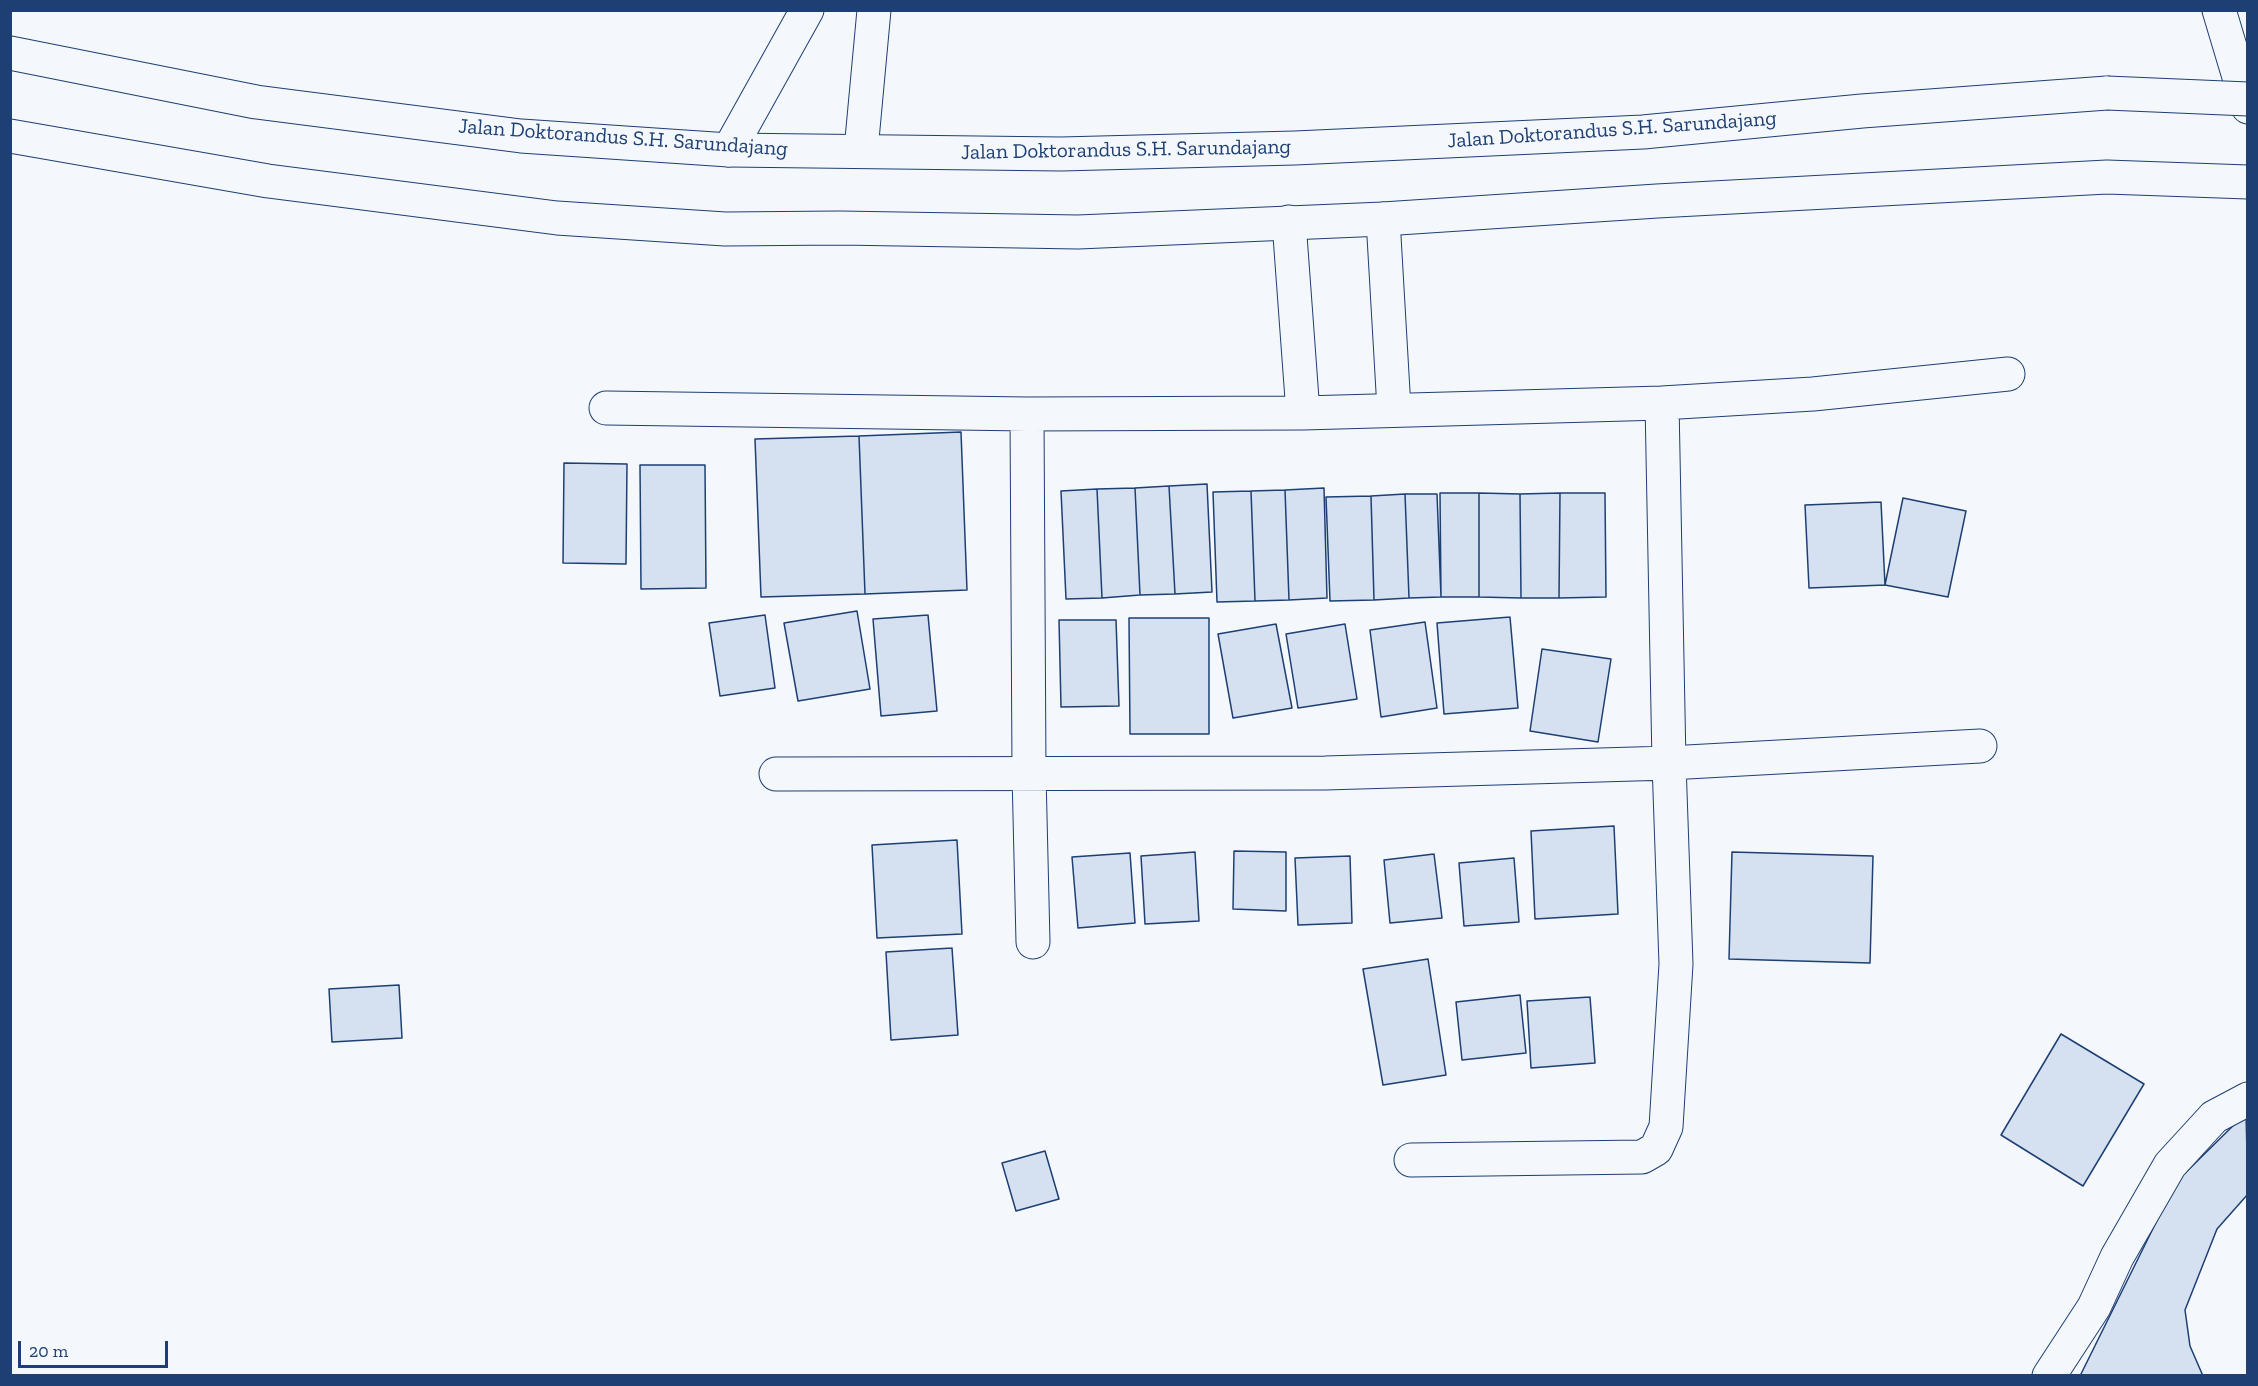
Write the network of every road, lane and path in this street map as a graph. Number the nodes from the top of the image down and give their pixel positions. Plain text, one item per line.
1 (807, 10) edge
2 (874, 10) edge
3 (2219, 10) edge
4 (10, 53) edge
5 (2247, 99) edge
6 (2247, 107) edge
7 (10, 136) edge
8 (729, 150) junction
9 (861, 150) junction
10 (2247, 182) edge
11 (1383, 219) junction
12 (1289, 222) junction
13 (2008, 375) dead end
14 (1662, 403) junction
15 (606, 408) dead end
16 (1394, 409) junction
17 (1303, 412) junction
18 (1027, 414) junction
19 (1980, 746) dead end
20 (1669, 763) junction
21 (776, 774) dead end
22 (1029, 774) junction
23 (1033, 942) dead end
24 (2247, 1099) edge
25 (1411, 1160) dead end
26 (2049, 1376) edge

1 - 8 main road
2 - 9 main road
3 - 6 main road
4 - 8 main road, Jalan Doktorandus S.H. Sarundajang
5 - 9 main road, Jalan Doktorandus S.H. Sarundajang, bridge
7 - 12 main road
8 - 9 main road, Jalan Doktorandus S.H. Sarundajang
10 - 11 main road
11 - 12 main road
11 - 16 main road
12 - 17 main road
13 - 14 main road
14 - 16 main road
14 - 20 main road
15 - 18 main road
16 - 17 main road
17 - 18 main road
18 - 22 main road
19 - 20 main road
20 - 22 main road
20 - 25 main road
21 - 22 main road
22 - 23 main road
24 - 26 main road

